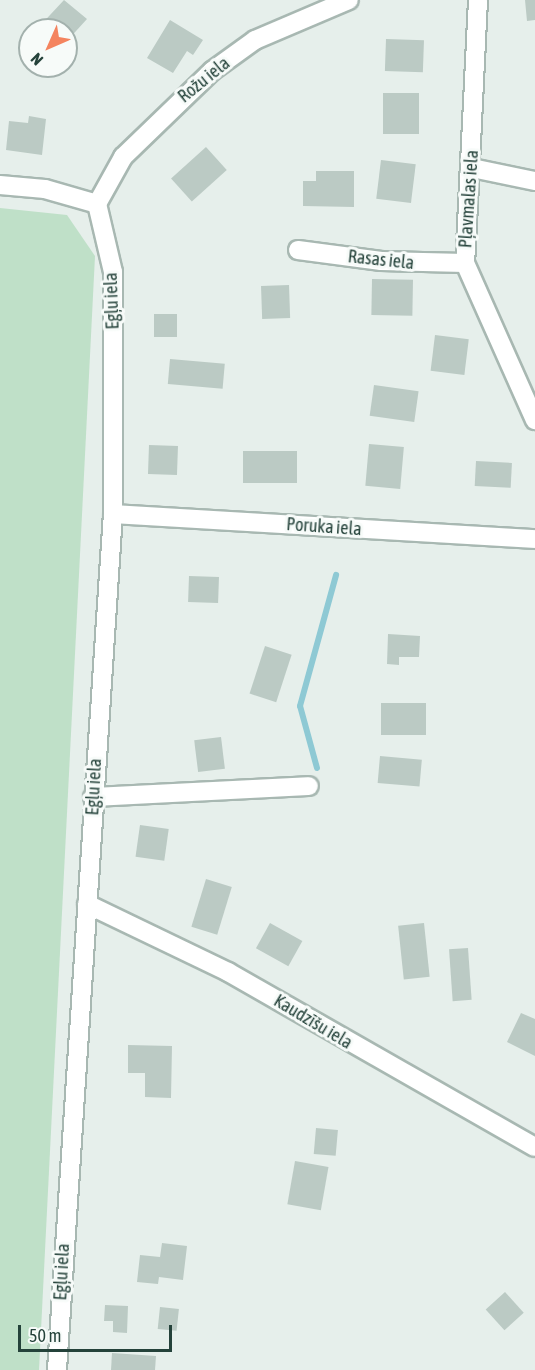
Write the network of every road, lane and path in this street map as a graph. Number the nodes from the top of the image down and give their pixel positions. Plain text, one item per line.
1 (349, 0) edge
2 (478, 0) edge
3 (472, 168) junction
4 (535, 181) edge
5 (0, 185) edge
6 (97, 204) junction
7 (298, 250) dead end
8 (465, 263) junction
9 (535, 420) edge
10 (112, 514) junction
11 (535, 539) edge
12 (309, 786) dead end
13 (93, 797) junction
14 (87, 904) junction
15 (535, 1148) edge
16 (57, 1370) edge

1 - 6 street, Rožu iela
2 - 3 street, Pļavmalas iela
3 - 4 street
3 - 8 street, Pļavmalas iela
5 - 6 street
6 - 10 street, Egļu iela
7 - 8 street, Rasas iela
8 - 9 street, Pļavmalas iela
10 - 11 street, Poruka iela
10 - 13 street, Egļu iela
12 - 13 street
13 - 14 street, Egļu iela
14 - 15 street, Kaudzīšu iela
14 - 16 street, Egļu iela

